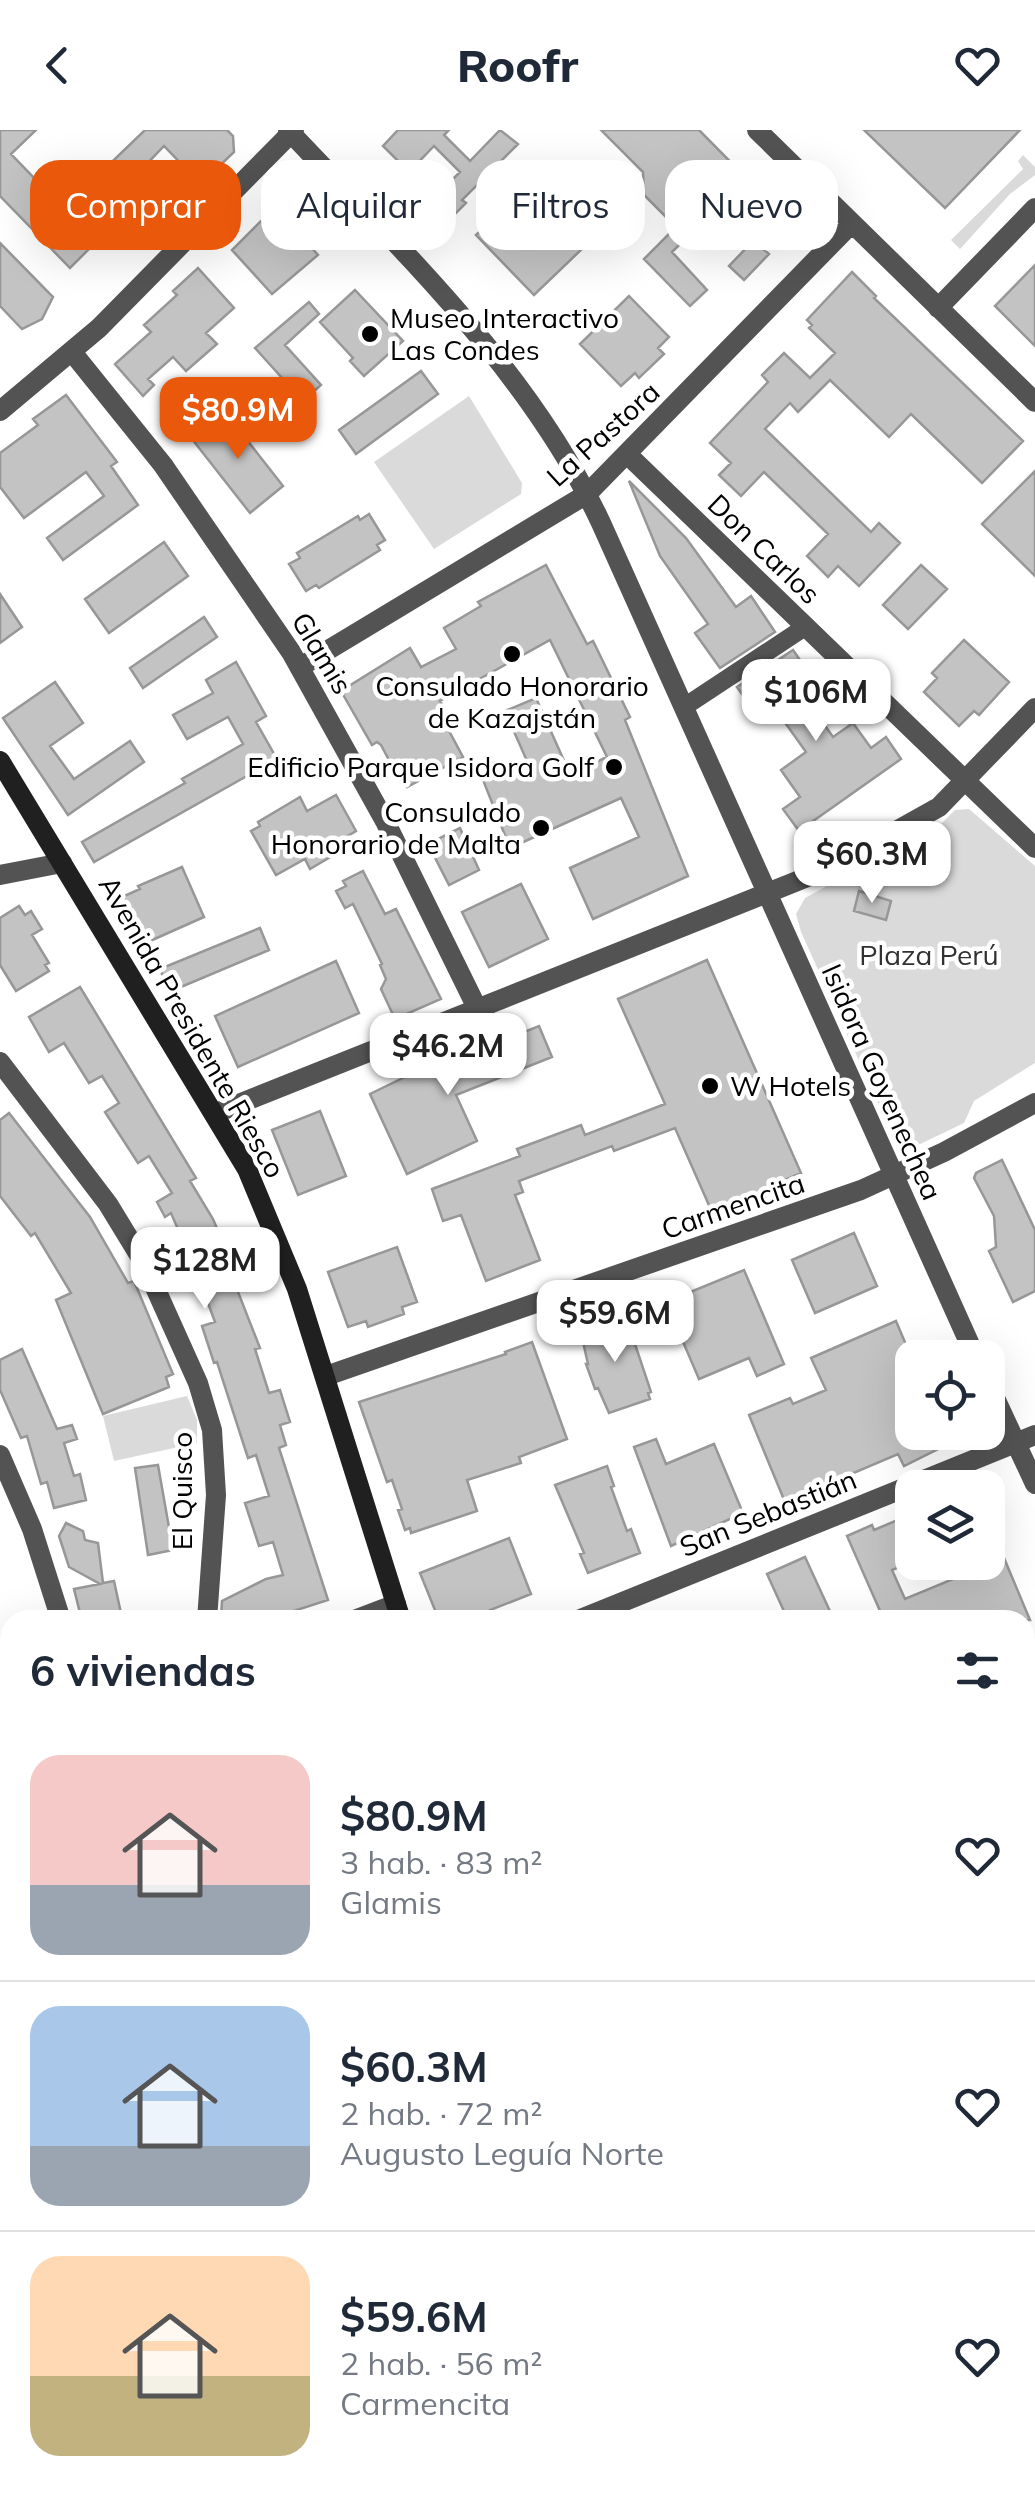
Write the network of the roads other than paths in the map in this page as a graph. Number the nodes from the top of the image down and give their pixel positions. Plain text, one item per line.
1 (291, 131) edge
2 (767, 133) edge
3 (1035, 208) edge
4 (852, 223) junction
5 (938, 308) junction
6 (72, 352) junction
7 (1035, 402) edge
8 (0, 412) edge
9 (628, 455) junction
10 (587, 494) junction
11 (805, 627) junction
12 (300, 667) junction
13 (684, 708) junction
14 (1035, 708) edge
15 (0, 761) edge
16 (966, 782) junction
17 (1035, 848) edge
18 (62, 863) junction
19 (0, 875) edge
20 (767, 896) junction
21 (478, 1010) junction
22 (0, 1062) edge
23 (1035, 1102) edge
24 (216, 1113) junction
25 (894, 1176) junction
26 (968, 1340) edge
27 (326, 1376) junction
28 (1005, 1408) edge
29 (1025, 1439) edge
30 (0, 1455) edge
31 (1035, 1484) edge
32 (58, 1610) edge
33 (208, 1610) edge
34 (397, 1610) edge
35 (603, 1610) edge

1 - 6 street
1 - 10 street, Isidora Goyenechea
2 - 4 street
3 - 5 street
4 - 5 street
4 - 9 street, La Pastora
5 - 7 street
6 - 8 street
6 - 12 street, Glamis
9 - 10 street, La Pastora
9 - 11 street, Don Carlos
10 - 12 street, La Pastora
10 - 13 street, Isidora Goyenechea
11 - 13 street
11 - 16 street, Don Carlos
12 - 21 street, Glamis
13 - 20 street, Isidora Goyenechea
14 - 16 street
15 - 18 main road, Avenida Presidente Riesco
16 - 17 street, Don Carlos
16 - 20 street
18 - 19 street
18 - 24 main road, Avenida Presidente Riesco
20 - 21 street
20 - 25 street, Isidora Goyenechea
21 - 24 street
22 - 33 street, El Quisco
23 - 25 street, Carmencita
24 - 27 main road, Avenida Presidente Riesco
25 - 26 street, Isidora Goyenechea
25 - 27 street, Carmencita
27 - 34 main road, Avenida Presidente Riesco
28 - 29 street
29 - 31 street
29 - 35 street, San Sebastián
30 - 32 street

